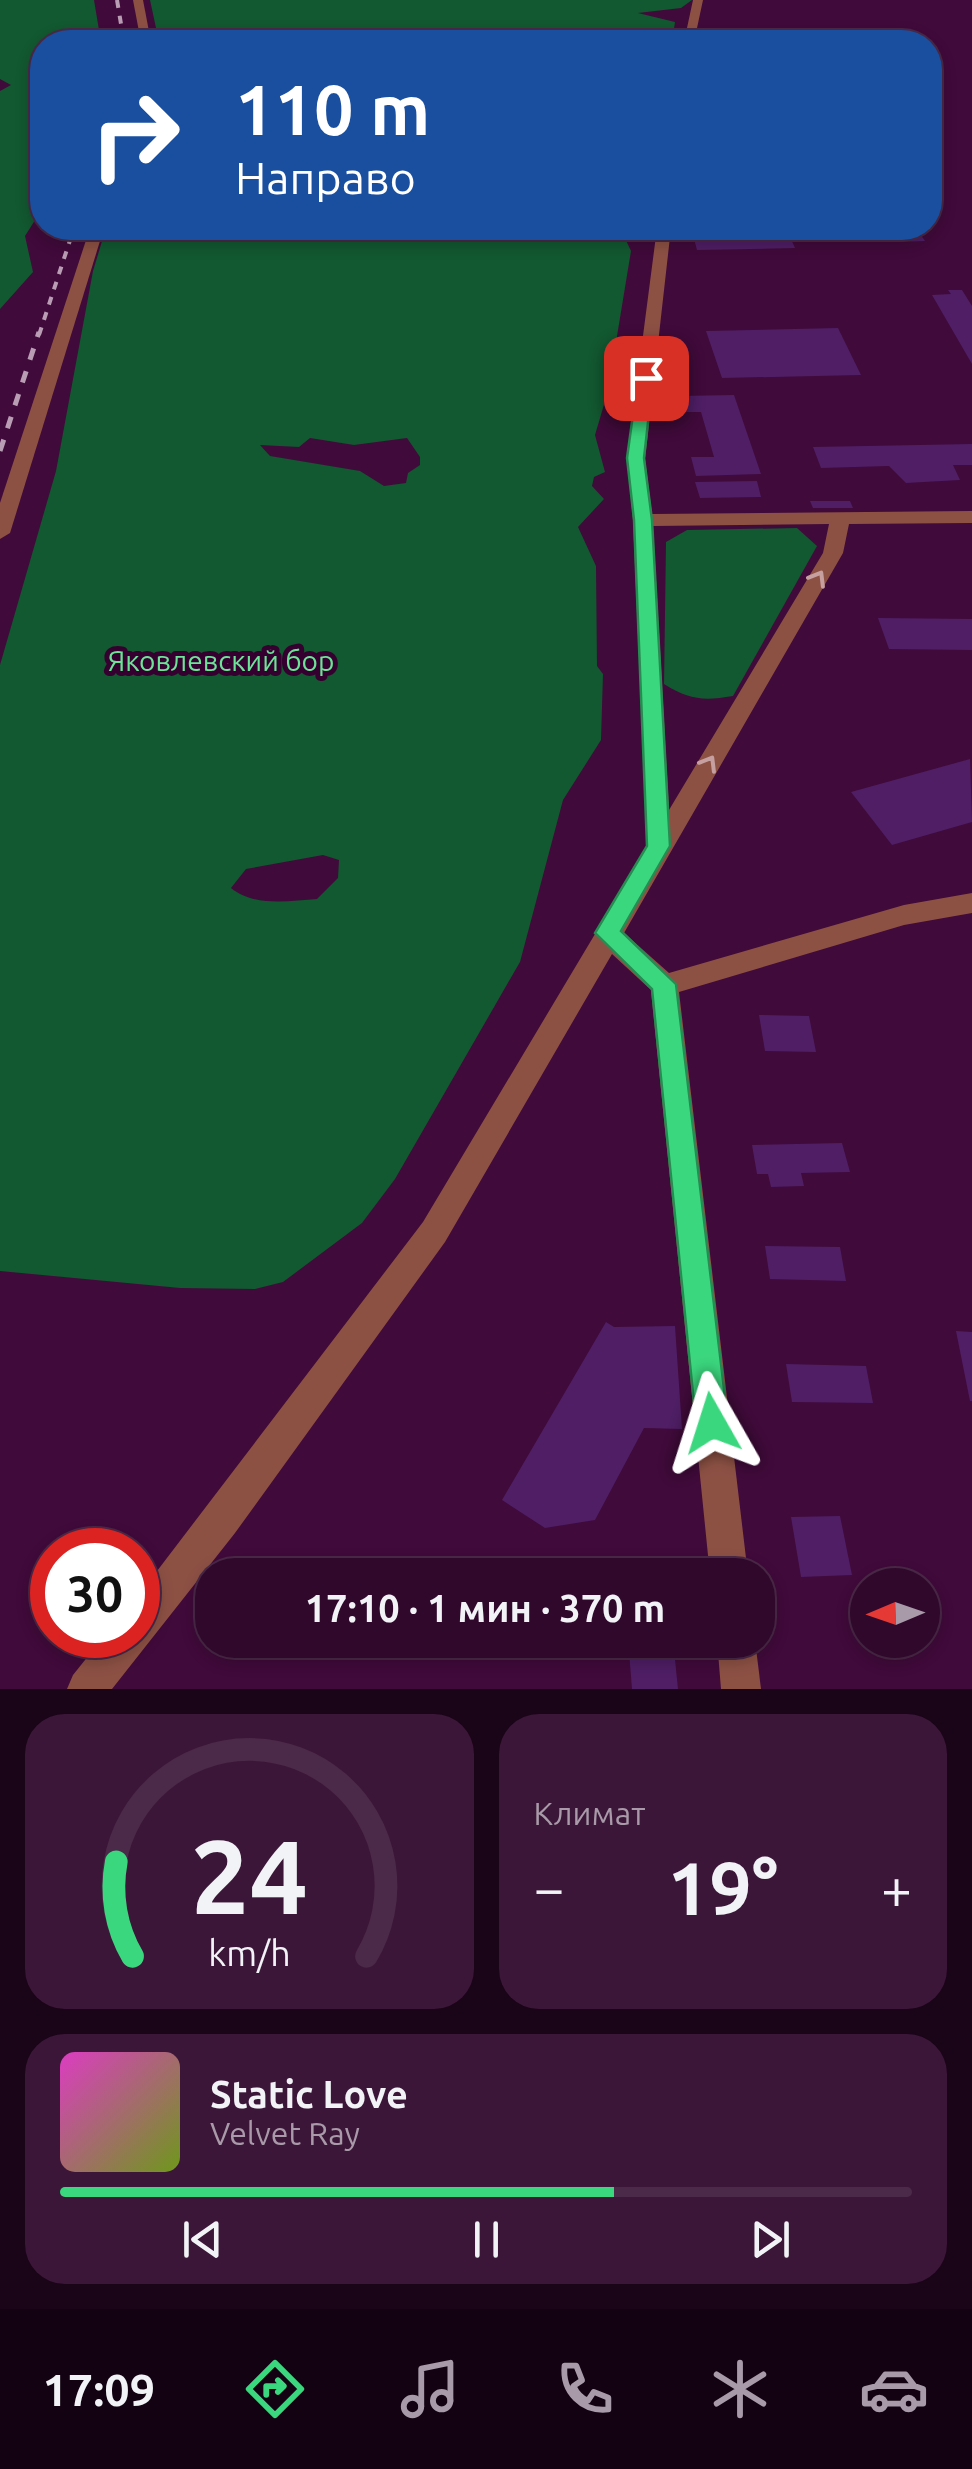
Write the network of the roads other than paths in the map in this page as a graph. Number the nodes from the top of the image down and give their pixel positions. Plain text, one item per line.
1 (138, 0) edge
2 (698, 0) edge
3 (144, 30) edge
4 (691, 30) edge
5 (94, 240) edge
6 (663, 240) edge
7 (972, 517) edge
8 (643, 520) junction
9 (840, 520) junction
10 (0, 533) edge
11 (659, 846) junction
12 (972, 903) edge
13 (607, 933) junction
14 (664, 984) junction
15 (726, 1558) edge
16 (160, 1598) edge
17 (112, 1658) edge
18 (738, 1658) edge
19 (87, 1689) edge
20 (741, 1689) edge

1 - 3 street
2 - 4 street
5 - 10 street
6 - 8 street
7 - 9 street
8 - 9 street
8 - 11 street
11 -> 9 street
11 - 13 street
12 - 14 street
13 - 14 street
13 - 16 street
14 - 15 street
17 - 19 street
18 - 20 street

